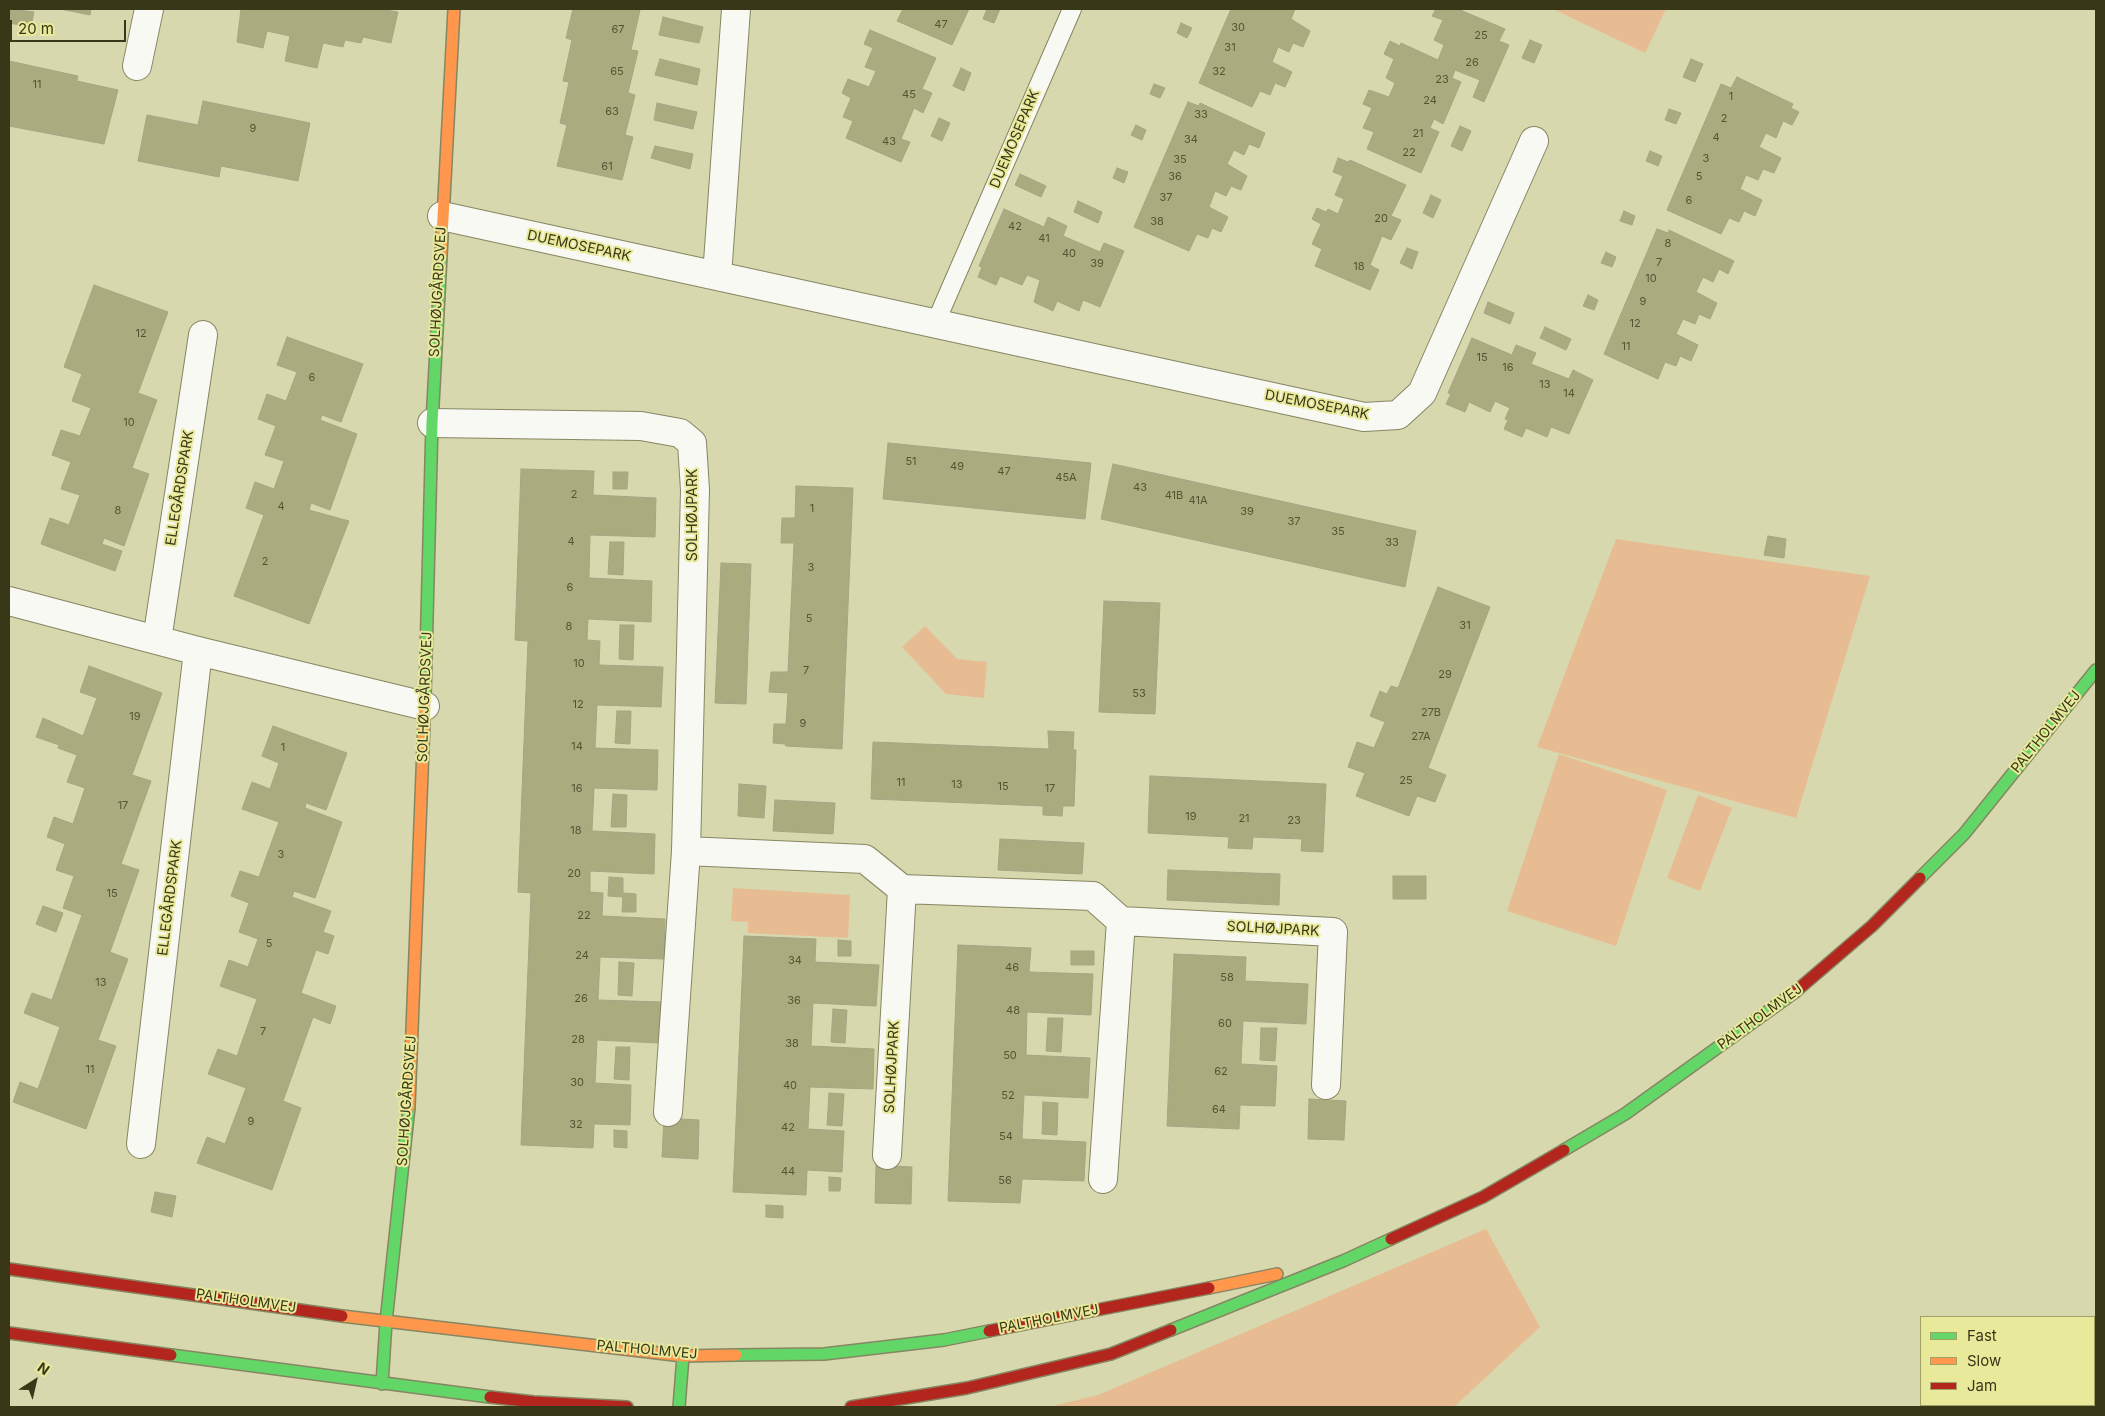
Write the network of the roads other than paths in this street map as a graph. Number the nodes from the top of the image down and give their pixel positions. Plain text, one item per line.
1 (150, 9) edge
2 (454, 9) edge
3 (736, 9) edge
4 (1072, 9) edge
5 (137, 66) dead end
6 (1534, 141) dead end
7 (442, 216) junction
8 (717, 276) junction
9 (935, 324) junction
10 (203, 335) dead end
11 (432, 424) junction
12 (9, 601) edge
13 (157, 640) junction
14 (198, 651) junction
15 (2096, 670) edge
16 (425, 706) junction
17 (686, 851) junction
18 (902, 889) junction
19 (1120, 922) junction
20 (1326, 1085) dead end
21 (668, 1112) dead end
22 (142, 1144) dead end
23 (887, 1155) dead end
24 (1103, 1179) dead end
25 (1343, 1261) junction
26 (9, 1269) edge
27 (386, 1322) junction
28 (9, 1333) edge
29 (683, 1356) junction
30 (382, 1384) junction
31 (627, 1407) edge
32 (679, 1407) edge
33 (851, 1407) edge

1 - 5 street
2 - 7 street, SOLHØJGÅRDSVEJ
3 - 8 street
4 - 9 lane, DUEMOSEPARK
6 - 9 street, DUEMOSEPARK
7 - 8 street, DUEMOSEPARK
7 - 11 street, SOLHØJGÅRDSVEJ
8 - 9 street, DUEMOSEPARK
10 - 13 street, ELLEGÅRDSPARK
11 - 16 street, SOLHØJGÅRDSVEJ
11 - 17 street, SOLHØJPARK
12 - 13 street
13 - 14 street
14 - 16 street
14 - 22 street, ELLEGÅRDSPARK
15 - 25 street, PALTHOLMVEJ
16 - 27 street, SOLHØJGÅRDSVEJ
17 - 18 street
17 - 21 street, SOLHØJPARK
18 - 19 street
18 - 23 street, SOLHØJPARK
19 - 20 street, SOLHØJPARK
19 - 24 street
25 - 29 street, PALTHOLMVEJ
25 - 33 street, PALTHOLMVEJ
26 - 27 street, PALTHOLMVEJ
27 - 29 street, PALTHOLMVEJ
27 - 30 street, SOLHØJGÅRDSVEJ
28 - 30 street
29 - 32 street
30 - 31 street

